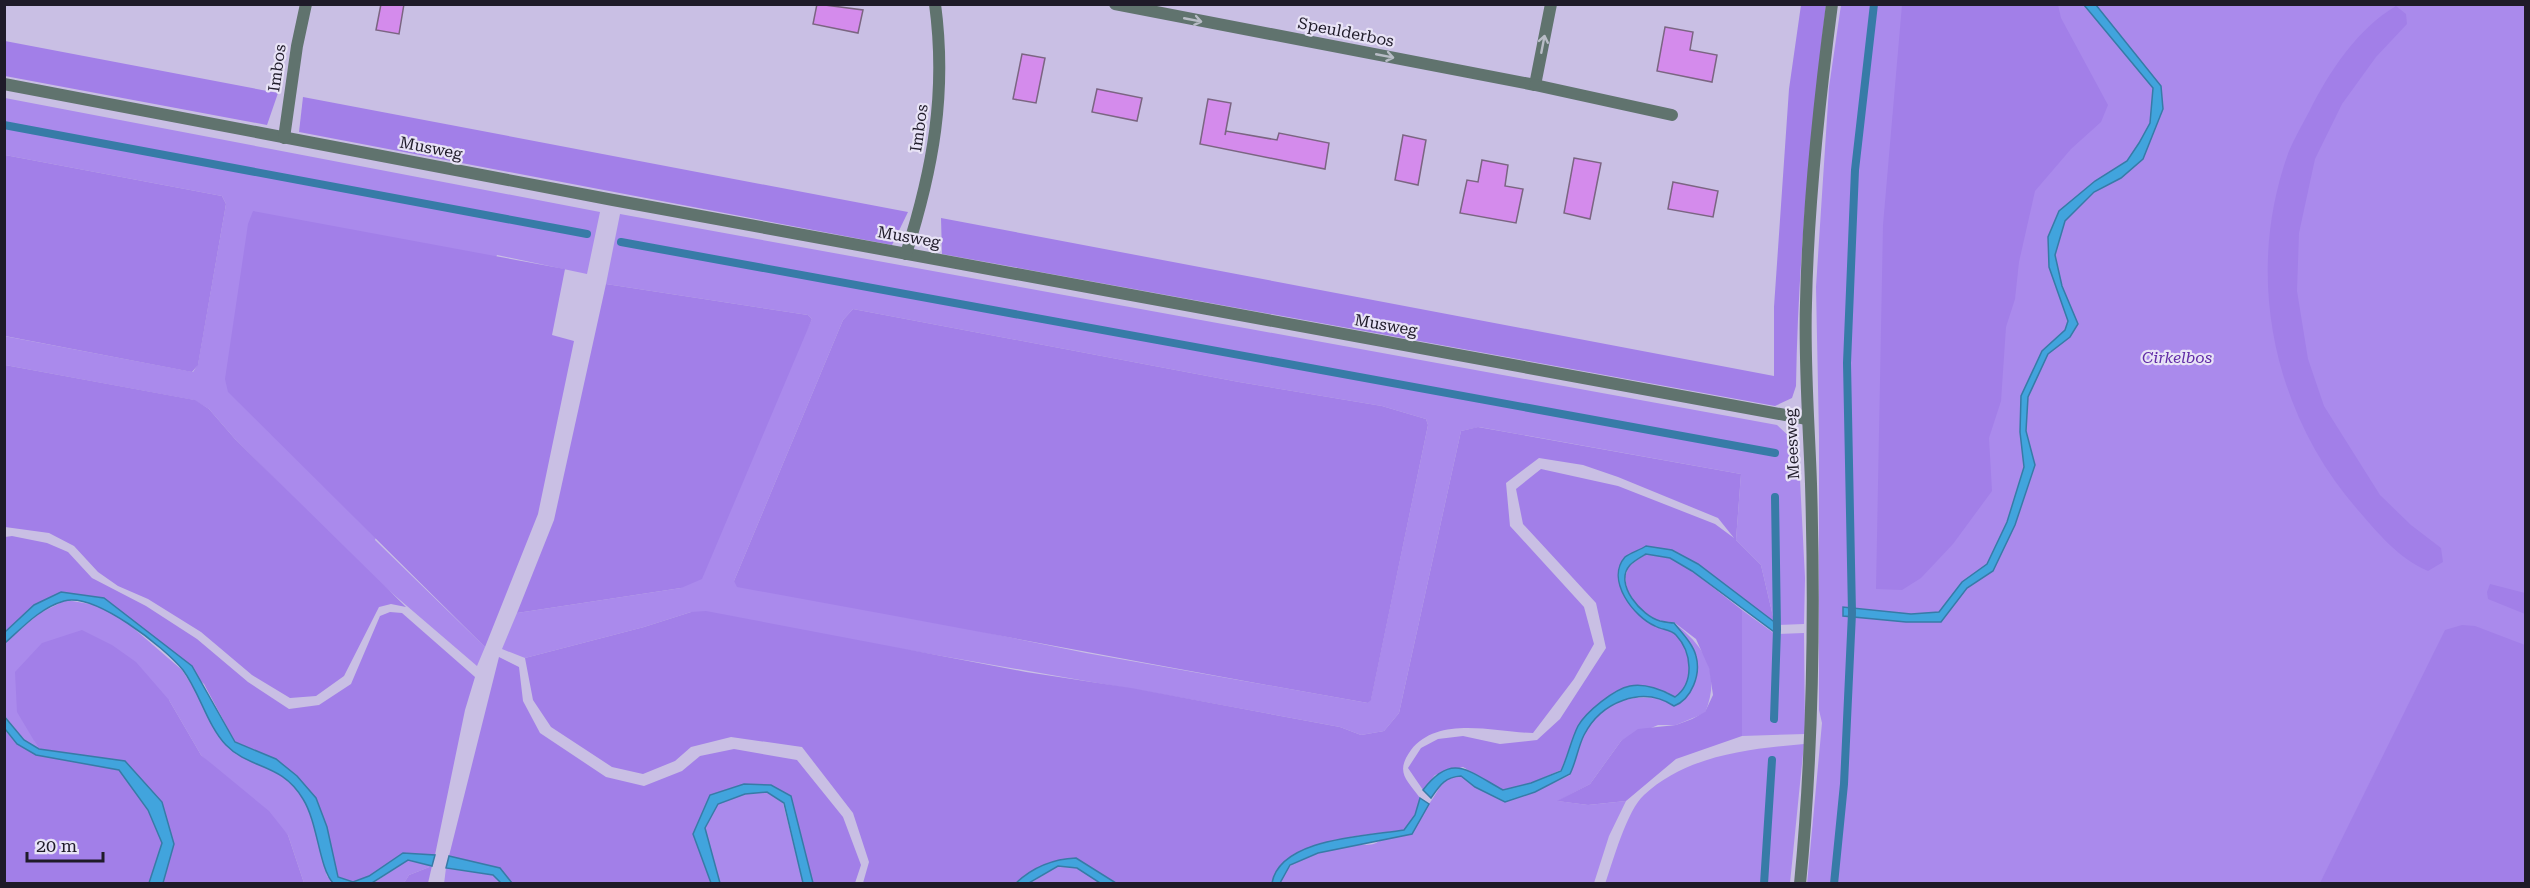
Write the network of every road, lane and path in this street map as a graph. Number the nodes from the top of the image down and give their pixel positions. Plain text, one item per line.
1 (306, 4) edge
2 (935, 4) edge
3 (1115, 4) edge
4 (1551, 4) edge
5 (1832, 4) edge
6 (4, 84) edge
7 (1535, 85) junction
8 (1672, 115) dead end
9 (284, 138) junction
10 (906, 254) junction
11 (1807, 419) junction
12 (1800, 884) edge

1 - 9 street, Imbos
2 - 10 street, Imbos
3 -> 7 street, Speulderbos
7 -> 4 street
5 - 11 street, Meesweg
6 - 9 street, Musweg
7 - 8 street, Speulderbos
9 - 10 street, Musweg
10 - 11 street, Musweg
11 - 12 street, Meesweg

